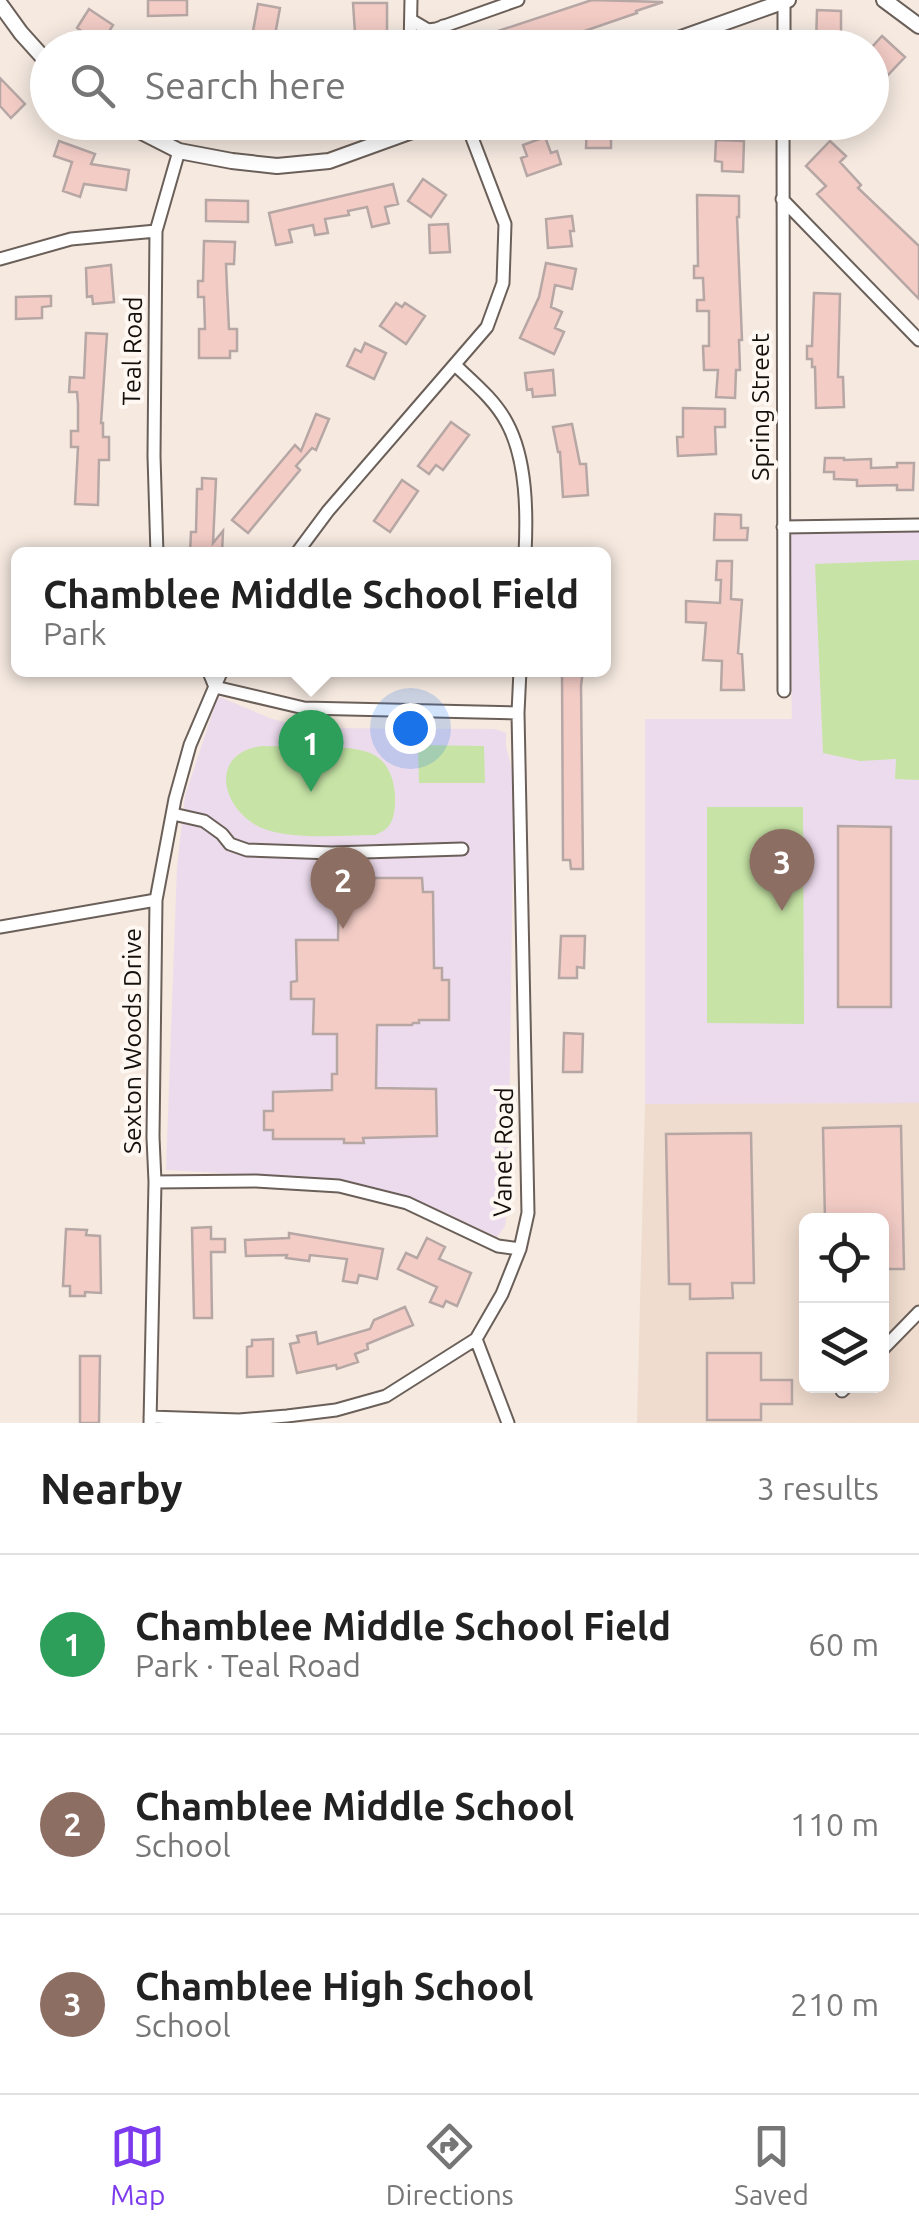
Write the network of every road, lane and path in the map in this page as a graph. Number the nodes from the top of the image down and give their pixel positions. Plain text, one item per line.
1 (411, 0) edge
2 (518, 0) edge
3 (884, 0) edge
4 (786, 1) edge
5 (0, 4) edge
6 (411, 20) junction
7 (443, 26) junction
8 (919, 26) edge
9 (411, 30) edge
10 (428, 30) joint
11 (444, 30) edge
12 (704, 30) edge
13 (785, 30) edge
14 (30, 44) edge
15 (156, 140) edge
16 (387, 140) edge
17 (473, 140) edge
18 (783, 140) edge
19 (179, 152) junction
20 (782, 199) junction
21 (156, 231) junction
22 (0, 259) edge
23 (919, 340) edge
24 (455, 364) junction
25 (919, 526) edge
26 (783, 527) junction
27 (156, 547) edge
28 (301, 547) edge
29 (525, 547) edge
30 (211, 677) edge
31 (219, 677) edge
32 (520, 677) edge
33 (215, 687) junction
34 (784, 692) dead end
35 (518, 713) junction
36 (173, 814) junction
37 (462, 849) dead end
38 (156, 900) junction
39 (0, 927) edge
40 (155, 1182) junction
41 (520, 1249) junction
42 (919, 1312) edge
43 (476, 1339) junction
44 (889, 1343) edge
45 (150, 1420) edge
46 (508, 1423) edge

1 - 6 street
2 - 7 street
3 - 8 street
4 - 12 street
4 - 13 street
5 - 14 street
6 - 9 street
6 - 10 street
7 - 10 street
7 - 11 street
15 - 19 street
16 - 19 street
17 - 24 street
18 - 20 street, Spring Street
19 - 21 street, Teal Road
20 - 23 street
20 - 26 street, Spring Street
21 - 22 street
21 - 27 street, Teal Road
24 - 28 street
24 - 29 street
25 - 26 street
26 - 34 street, Spring Street
30 - 33 street
31 - 33 street, Sexton Woods Drive
32 - 35 street, Vanet Road
33 - 35 street
33 - 36 street, Sexton Woods Drive
35 - 41 street, Vanet Road
36 - 37 street
36 - 38 street, Sexton Woods Drive
38 - 39 street
38 - 40 street, Sexton Woods Drive
40 - 41 street
40 - 45 street, Sexton Woods Drive
41 - 43 street, Vanet Road
42 - 44 street
43 - 45 street, Vanet Road
43 - 46 street

